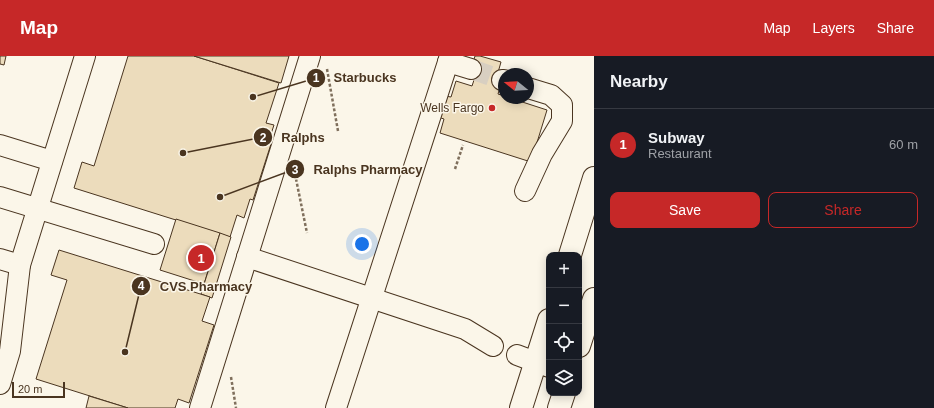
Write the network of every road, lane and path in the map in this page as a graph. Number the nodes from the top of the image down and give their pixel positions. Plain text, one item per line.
1 (85, 56) edge
2 (310, 56) edge
3 (449, 59) edge
4 (328, 69) dead end
5 (470, 69) tunnel mouth
6 (534, 90) edge
7 (338, 131) dead end
8 (0, 145) edge
9 (463, 145) dead end
10 (52, 161) junction
11 (455, 168) dead end
12 (295, 174) dead end
13 (594, 178) edge
14 (525, 191) dead end
15 (0, 198) edge
16 (38, 209) junction
17 (307, 233) dead end
18 (154, 244) dead end
19 (571, 252) edge
20 (247, 257) junction
21 (0, 259) edge
22 (20, 265) junction
23 (372, 298) junction
24 (594, 299) edge
25 (548, 324) edge
26 (582, 337) edge
27 (493, 346) dead end
28 (534, 361) edge
29 (230, 371) dead end
30 (0, 384) edge
31 (563, 396) edge
32 (200, 408) edge
33 (236, 408) edge
34 (336, 408) edge
35 (521, 408) edge
36 (559, 408) edge

1 - 10 lane
2 - 20 lane
3 - 5 lane
3 - 23 lane
4 - 7 path
6 - 14 lane
8 - 10 lane
9 - 11 path
10 - 16 lane
12 - 17 path
13 - 19 main road
15 - 16 lane
16 - 18 lane
16 - 22 lane
20 - 23 lane
20 - 32 lane
21 - 22 lane
22 - 30 lane
23 - 27 lane
23 - 34 lane
24 - 26 main road
25 - 28 main road
28 - 35 main road
29 - 33 path
31 - 36 main road

